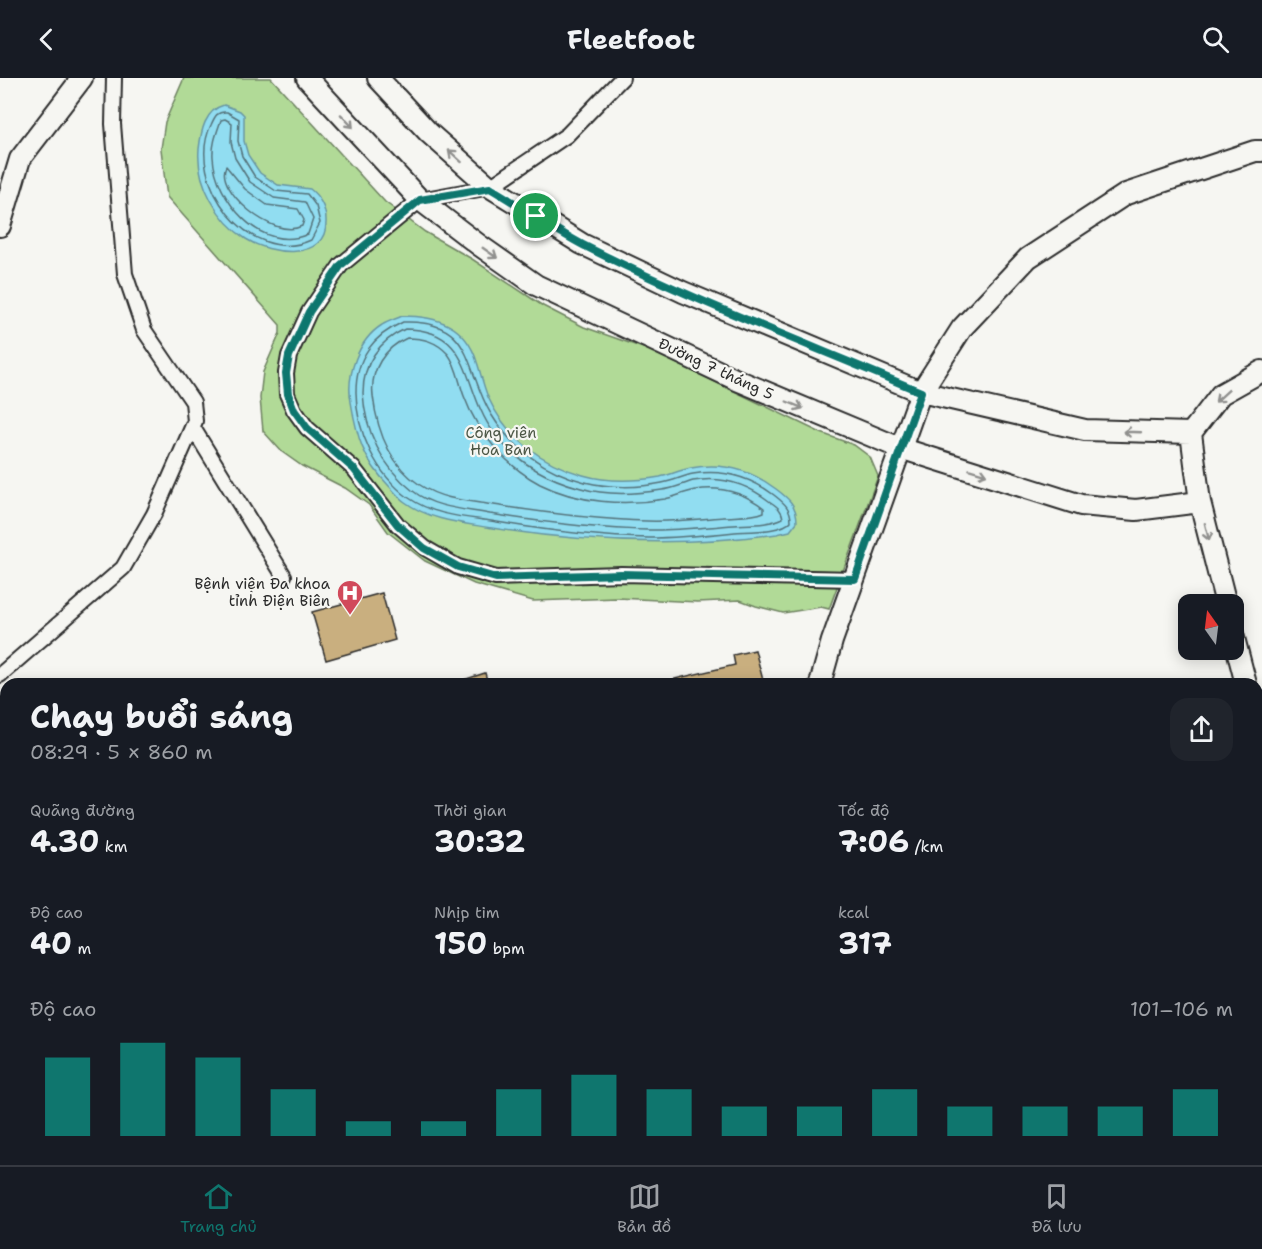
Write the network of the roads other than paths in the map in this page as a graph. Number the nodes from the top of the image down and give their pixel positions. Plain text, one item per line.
1 (82, 78) edge
2 (114, 78) edge
3 (307, 78) edge
4 (378, 78) edge
5 (622, 78) edge
6 (1262, 151) edge
7 (490, 188) junction
8 (420, 200) junction
9 (0, 226) edge
10 (1262, 371) edge
11 (921, 392) junction
12 (193, 428) junction
13 (1191, 433) junction
14 (900, 448) junction
15 (1200, 502) junction
16 (284, 576) dead end
17 (855, 579) junction
18 (1223, 594) edge
19 (1240, 660) edge
20 (0, 675) edge
21 (822, 678) edge
22 (1244, 678) edge

1 - 9 street
2 - 12 street
3 -> 8 street, Đường 7 tháng 5
7 -> 4 street
5 - 7 street
6 - 11 street
7 - 8 street
7 - 11 street
8 -> 14 street, Đường 7 tháng 5
8 - 17 street
10 -> 13 street
13 -> 11 street
11 - 14 street
12 - 16 street
12 - 20 street
13 - 15 street
14 -> 15 street, Đường 7 tháng 5
14 - 17 street
15 -> 18 street
17 - 21 street
19 - 22 street

